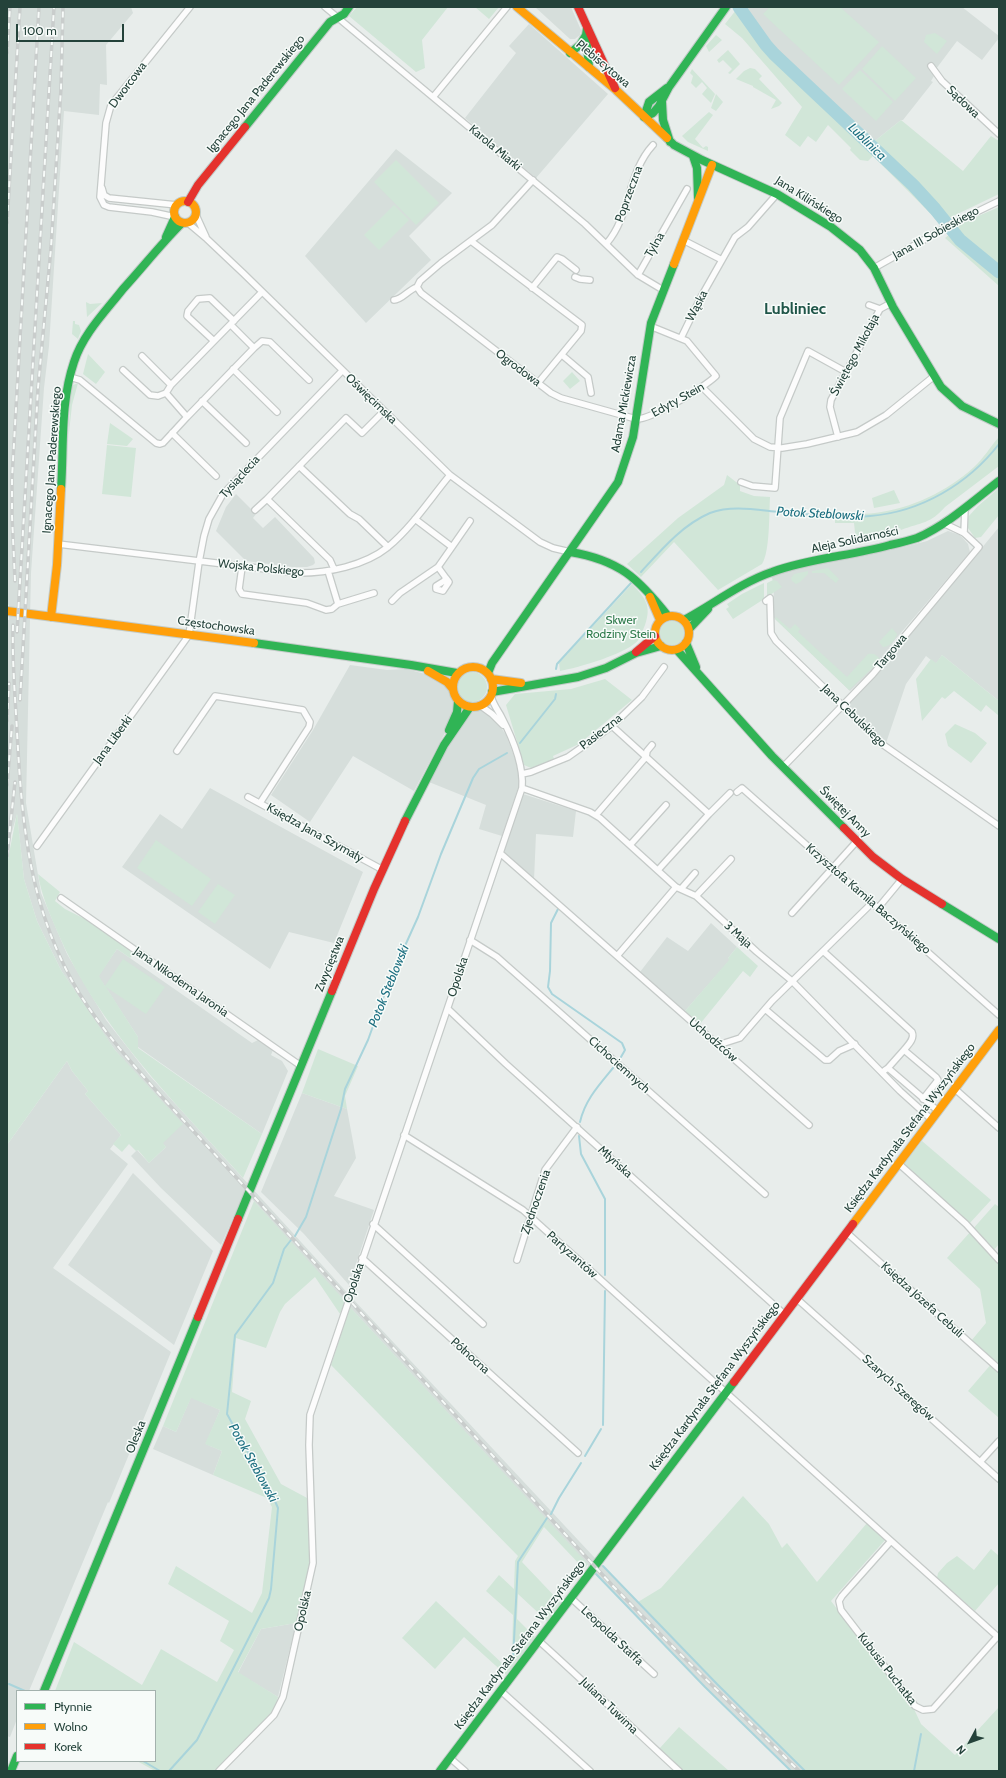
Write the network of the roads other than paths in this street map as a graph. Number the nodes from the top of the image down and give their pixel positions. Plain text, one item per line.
1 (190, 7) edge
2 (325, 7) edge
3 (349, 7) edge
4 (507, 7) edge
5 (517, 7) edge
6 (578, 7) edge
7 (726, 7) edge
8 (337, 17) junction
9 (586, 32) junction
10 (570, 53) junction
11 (931, 66) dead end
12 (589, 67) junction
13 (669, 87) junction
14 (616, 90) junction
15 (434, 96) junction
16 (649, 102) junction
17 (662, 102) junction
18 (632, 104) junction
19 (644, 117) junction
20 (999, 134) edge
21 (671, 142) junction
22 (653, 145) dead end
23 (693, 156) junction
24 (712, 165) junction
25 (726, 170) junction
26 (533, 180) junction
27 (707, 180) junction
28 (101, 183) junction
29 (687, 189) dead end
30 (777, 194) junction
31 (999, 201) edge
32 (188, 202) junction
33 (698, 202) junction
34 (177, 205) junction
35 (196, 215) junction
36 (175, 217) junction
37 (185, 223) junction
38 (207, 239) junction
39 (165, 240) junction
40 (683, 240) junction
41 (471, 241) junction
42 (607, 243) junction
43 (722, 260) junction
44 (872, 265) junction
45 (638, 274) junction
46 (590, 280) dead end
47 (417, 288) junction
48 (532, 288) junction
49 (663, 290) junction
50 (262, 292) junction
51 (394, 300) dead end
52 (891, 303) junction
53 (869, 306) dead end
54 (880, 309) junction
55 (232, 323) junction
56 (650, 326) junction
57 (681, 338) junction
58 (214, 341) junction
59 (254, 348) junction
60 (562, 355) junction
61 (142, 356) dead end
62 (233, 369) junction
63 (123, 370) dead end
64 (342, 371) junction
65 (846, 372) junction
66 (70, 377) junction
67 (933, 377) junction
68 (309, 380) dead end
69 (538, 383) junction
70 (172, 385) junction
71 (702, 388) junction
72 (166, 393) junction
73 (591, 393) dead end
74 (202, 401) junction
75 (384, 411) junction
76 (277, 412) dead end
77 (187, 417) junction
78 (988, 418) junction
79 (636, 419) junction
80 (999, 420) edge
81 (999, 424) edge
82 (172, 433) junction
83 (838, 437) junction
84 (246, 443) dead end
85 (778, 448) junction
86 (299, 466) junction
87 (450, 475) junction
88 (216, 476) dead end
89 (999, 481) edge
90 (742, 482) dead end
91 (267, 499) junction
92 (964, 508) junction
93 (255, 510) dead end
94 (415, 519) junction
95 (470, 521) dead end
96 (943, 523) junction
97 (964, 533) junction
98 (58, 544) junction
99 (388, 547) junction
100 (452, 547) junction
101 (570, 552) junction
102 (198, 562) junction
103 (242, 567) junction
104 (438, 567) junction
105 (331, 570) junction
106 (446, 578) dead end
107 (374, 593) dead end
108 (649, 594) junction
109 (392, 601) dead end
110 (766, 601) dead end
111 (338, 604) junction
112 (709, 607) junction
113 (7, 611) edge
114 (668, 616) junction
115 (51, 617) junction
116 (660, 620) junction
117 (684, 620) junction
118 (689, 628) junction
119 (189, 635) junction
120 (655, 636) junction
121 (686, 643) junction
122 (661, 646) junction
123 (677, 650) junction
124 (636, 652) junction
125 (422, 667) junction
126 (664, 667) dead end
127 (457, 674) junction
128 (699, 674) junction
129 (490, 676) junction
130 (538, 684) junction
131 (452, 688) junction
132 (491, 694) junction
133 (458, 701) junction
134 (842, 705) junction
135 (481, 706) junction
136 (470, 707) junction
137 (612, 726) junction
138 (507, 731) junction
139 (652, 745) dead end
140 (441, 749) junction
141 (177, 751) dead end
142 (646, 757) junction
143 (782, 767) junction
144 (522, 774) junction
145 (522, 788) junction
146 (737, 792) dead end
147 (730, 793) dead end
148 (248, 797) dead end
149 (260, 803) junction
150 (666, 805) dead end
151 (709, 814) junction
152 (596, 815) junction
153 (999, 826) edge
154 (857, 841) junction
155 (630, 845) junction
156 (37, 846) dead end
157 (500, 853) junction
158 (731, 859) dead end
159 (832, 868) junction
160 (383, 870) junction
161 (658, 870) junction
162 (695, 873) dead end
163 (902, 879) junction
164 (679, 888) junction
165 (696, 896) junction
166 (61, 898) dead end
167 (872, 903) junction
168 (878, 908) junction
169 (792, 912) dead end
170 (999, 939) edge
171 (470, 940) junction
172 (823, 951) junction
173 (616, 956) junction
174 (792, 981) junction
175 (448, 1009) junction
176 (765, 1009) junction
177 (999, 1015) edge
178 (999, 1030) edge
179 (855, 1044) junction
180 (718, 1045) junction
181 (904, 1050) junction
182 (301, 1066) junction
183 (888, 1068) junction
184 (882, 1072) junction
185 (955, 1088) junction
186 (923, 1099) junction
187 (938, 1111) junction
188 (931, 1120) junction
189 (809, 1124) dead end
190 (577, 1127) junction
191 (999, 1128) edge
192 (404, 1135) junction
193 (898, 1163) junction
194 (250, 1192) joint
195 (765, 1194) dead end
196 (530, 1217) junction
197 (373, 1224) junction
198 (846, 1232) junction
199 (362, 1258) junction
200 (517, 1260) dead end
201 (999, 1260) edge
202 (796, 1298) junction
203 (784, 1314) junction
204 (483, 1324) dead end
205 (999, 1369) edge
206 (726, 1392) junction
207 (999, 1441) edge
208 (578, 1453) dead end
209 (980, 1462) junction
210 (999, 1479) edge
211 (891, 1541) junction
212 (571, 1598) junction
213 (998, 1638) edge
214 (539, 1641) junction
215 (654, 1674) dead end
216 (44, 1690) edge
217 (501, 1691) junction
218 (16, 1758) edge
219 (450, 1758) junction
220 (11, 1771) edge
221 (219, 1771) edge
222 (440, 1771) edge
223 (465, 1771) edge
224 (590, 1771) edge
225 (679, 1771) edge

1 - 28 street, Dworcowa
2 - 8 street, Karola Miarki
3 - 8 street, Ignacego Jana Paderewskiego
4 - 15 street
5 - 10 street, Plebiscytowa
6 - 9 street
7 - 13 street
8 - 15 street, Karola Miarki
8 - 32 street, Ignacego Jana Paderewskiego
9 - 10 street
9 - 12 street
9 - 14 street
10 - 12 street, Plebiscytowa
11 - 20 street, Sądowa
12 - 14 street, Plebiscytowa
13 - 16 street
13 - 17 street
14 - 18 street, Plebiscytowa
15 - 26 street, Karola Miarki
16 - 18 street
16 - 19 street
17 - 19 street
17 - 21 street
18 - 19 street, Plebiscytowa
19 - 21 street, Plebiscytowa
21 - 23 street, Plebiscytowa
22 - 42 street, Poprzeczna
23 - 24 street, Jana Kilińskiego
23 - 33 street, Adama Mickiewicza
24 - 25 street, Jana Kilińskiego
24 - 27 street, Adama Mickiewicza
25 - 27 street
25 - 30 street, Jana Kilińskiego
26 - 41 street
26 - 42 street, Karola Miarki
27 - 33 street, Adama Mickiewicza
28 - 34 street
28 - 36 street, Dworcowa
29 - 45 street, Tylna
30 - 43 street, Wąska
30 - 44 street, Jana Kilińskiego
31 - 44 street, Jana III Sobieskiego
32 - 34 street
32 - 35 street
33 - 40 street, Adama Mickiewicza
34 - 36 street
35 - 37 street
35 - 38 street
36 - 37 street
36 - 39 street
37 - 38 street, Oświęcimska
37 - 39 street
38 - 50 street, Oświęcimska
39 - 66 street, Ignacego Jana Paderewskiego
40 - 43 street
40 - 49 street, Adama Mickiewicza
41 - 47 street
41 - 48 street
42 - 45 street, Karola Miarki
43 - 57 street, Wąska
44 - 52 street, Jana Kilińskiego
45 - 49 street, Karola Miarki
46 - 48 street
47 - 51 street
47 - 69 street, Ogrodowa
48 - 60 street
49 - 56 street, Adama Mickiewicza
50 - 55 street
50 - 64 street, Oświęcimska
52 - 54 street, Świętego Mikołaja
52 - 67 street, Jana Kilińskiego
53 - 54 street
54 - 65 street, Świętego Mikołaja
55 - 58 street
55 - 58 street
55 - 59 street
56 - 57 street
56 - 79 street, Adama Mickiewicza
57 - 71 street, Edyty Stein
58 - 70 street
59 - 62 street
59 - 68 street
60 - 69 street
60 - 73 street
61 - 70 street
62 - 74 street
62 - 76 street
63 - 72 street
64 - 75 street, Oświęcimska
64 - 102 street, Tysiąclecia
65 - 83 street, Świętego Mikołaja
65 - 85 street
66 - 82 street
66 - 98 street, Ignacego Jana Paderewskiego
67 - 78 street, Jana Kilińskiego
67 - 83 street
69 - 79 street, Ogrodowa
70 - 72 street
71 - 79 street, Edyty Stein
71 - 85 street
72 - 77 street
74 - 77 street
74 - 84 street
75 - 86 street
75 - 87 street, Oświęcimska
77 - 82 street
78 - 80 street
78 - 81 street
79 - 101 street, Adama Mickiewicza
82 - 88 street
83 - 85 street
85 - 90 street
86 - 91 street
86 - 99 street
87 - 94 street, Wojska Polskiego
87 - 101 street, Oświęcimska
89 - 92 street, Aleja Solidarności
91 - 93 street
91 - 105 street
92 - 96 street, Aleja Solidarności
92 - 97 street
94 - 99 street, Wojska Polskiego
94 - 100 street
95 - 100 street
96 - 97 street, Targowa
96 - 112 street, Aleja Solidarności
97 - 134 street, Targowa
98 - 102 street, Wojska Polskiego
98 - 115 street, Ignacego Jana Paderewskiego
99 - 105 street, Wojska Polskiego
100 - 104 street
101 - 108 street
101 - 129 street, Adama Mickiewicza
102 - 103 street, Wojska Polskiego
102 - 119 street, Tysiąclecia
103 - 105 street, Wojska Polskiego
103 - 111 street
104 - 106 street
104 - 109 street
105 - 111 street
107 - 111 street
108 - 114 street
108 - 116 street
110 - 134 street, Jana Cebulskiego
112 - 117 street, Aleja Solidarności
112 - 118 street, Aleja Solidarności
113 - 115 street, Częstochowska
114 - 116 street
114 - 117 street
115 - 119 street, Częstochowska
116 - 120 street
117 - 118 street
118 - 121 street
119 - 125 street, Częstochowska
119 - 156 street, Jana Liberki
120 - 122 street
120 - 124 street
121 - 123 street
121 - 128 street, Świętej Anny
122 - 123 street
122 - 124 street
123 - 128 street, Świętej Anny
124 - 130 street
125 - 127 street, Częstochowska
125 - 131 street, Częstochowska
126 - 137 street, Pasieczna
127 - 129 street
127 - 131 street
128 - 143 street, Świętej Anny
129 - 130 street
129 - 132 street
130 - 132 street
131 - 133 street
132 - 135 street
132 - 138 street
133 - 136 street
133 - 140 street, Zwycięstwa
134 - 143 street, Targowa
134 - 153 street, Jana Cebulskiego
135 - 136 street
135 - 138 street
136 - 140 street, Zwycięstwa
137 - 142 street
137 - 144 street, Pasieczna
138 - 144 street
139 - 142 street
140 - 160 street, Zwycięstwa
141 - 149 street
142 - 151 street
142 - 152 street
143 - 154 street, Świętej Anny
144 - 145 street
145 - 152 street, 3 Maja
145 - 157 street, Opolska
146 - 159 street, Krzysztofa Kamila Baczyńskiego
147 - 151 street
148 - 149 street, Księdza Jana Szymały
149 - 160 street, Księdza Jana Szymały
150 - 155 street
151 - 161 street
152 - 155 street, 3 Maja
154 - 159 street
154 - 163 street, Świętej Anny
155 - 161 street, 3 Maja
157 - 171 street, Opolska
157 - 173 street, Uchodźców
158 - 165 street
159 - 167 street, Krzysztofa Kamila Baczyńskiego
159 - 169 street
160 - 182 street, Zwycięstwa
161 - 164 street, 3 Maja
162 - 164 street
163 - 168 street
163 - 170 street, Świętej Anny
164 - 165 street, 3 Maja
164 - 173 street
165 - 174 street, 3 Maja
166 - 182 street, Jana Nikodema Jaronia
167 - 168 street, Krzysztofa Kamila Baczyńskiego
167 - 172 street
168 - 177 street, Krzysztofa Kamila Baczyńskiego
171 - 175 street, Opolska
171 - 195 street, Cichociemnych
172 - 174 street
172 - 181 street
173 - 180 street, Uchodźców
174 - 176 street
174 - 179 street, 3 Maja
175 - 190 street, Młyńska
175 - 192 street, Opolska
176 - 179 street
176 - 180 street
178 - 185 street, Księdza Kardynała Stefana Wyszyńskiego
179 - 184 street, 3 Maja
180 - 189 street, Uchodźców
181 - 183 street
181 - 186 street
182 - 194 street, Zwycięstwa
183 - 184 street
183 - 186 street
184 - 188 street, 3 Maja
185 - 187 street, Księdza Kardynała Stefana Wyszyńskiego
185 - 191 street
186 - 187 street
187 - 188 street, Księdza Kardynała Stefana Wyszyńskiego
188 - 193 street, Księdza Kardynała Stefana Wyszyńskiego
190 - 196 street, Zjednoczenia
190 - 203 street, Młyńska
192 - 196 street, Partyzantów
192 - 197 street, Opolska
193 - 198 street, Księdza Kardynała Stefana Wyszyńskiego
193 - 201 street
194 - 216 street, Oleska
196 - 200 street, Zjednoczenia
196 - 206 street, Partyzantów
197 - 199 street, Opolska
197 - 204 street
198 - 202 street, Księdza Kardynała Stefana Wyszyńskiego
198 - 205 street, Księdza Józefa Cebuli
199 - 208 street, Północna
199 - 221 street, Opolska
202 - 203 street, Księdza Kardynała Stefana Wyszyńskiego
202 - 209 street, Szarych Szeregów
203 - 206 street, Księdza Kardynała Stefana Wyszyńskiego
206 - 211 street, Kubusia Puchatka
206 - 212 street, Księdza Kardynała Stefana Wyszyńskiego
207 - 209 street
209 - 210 street, Szarych Szeregów
211 - 213 street, Kubusia Puchatka
211 - 213 street, Kubusia Puchatka
212 - 214 street, Księdza Kardynała Stefana Wyszyńskiego
212 - 215 street, Leopolda Staffa
214 - 217 street, Księdza Kardynała Stefana Wyszyńskiego
214 - 225 street, Juliana Tuwima
217 - 219 street, Księdza Kardynała Stefana Wyszyńskiego
217 - 224 street
218 - 220 street
219 - 222 street, Księdza Kardynała Stefana Wyszyńskiego
219 - 223 street

